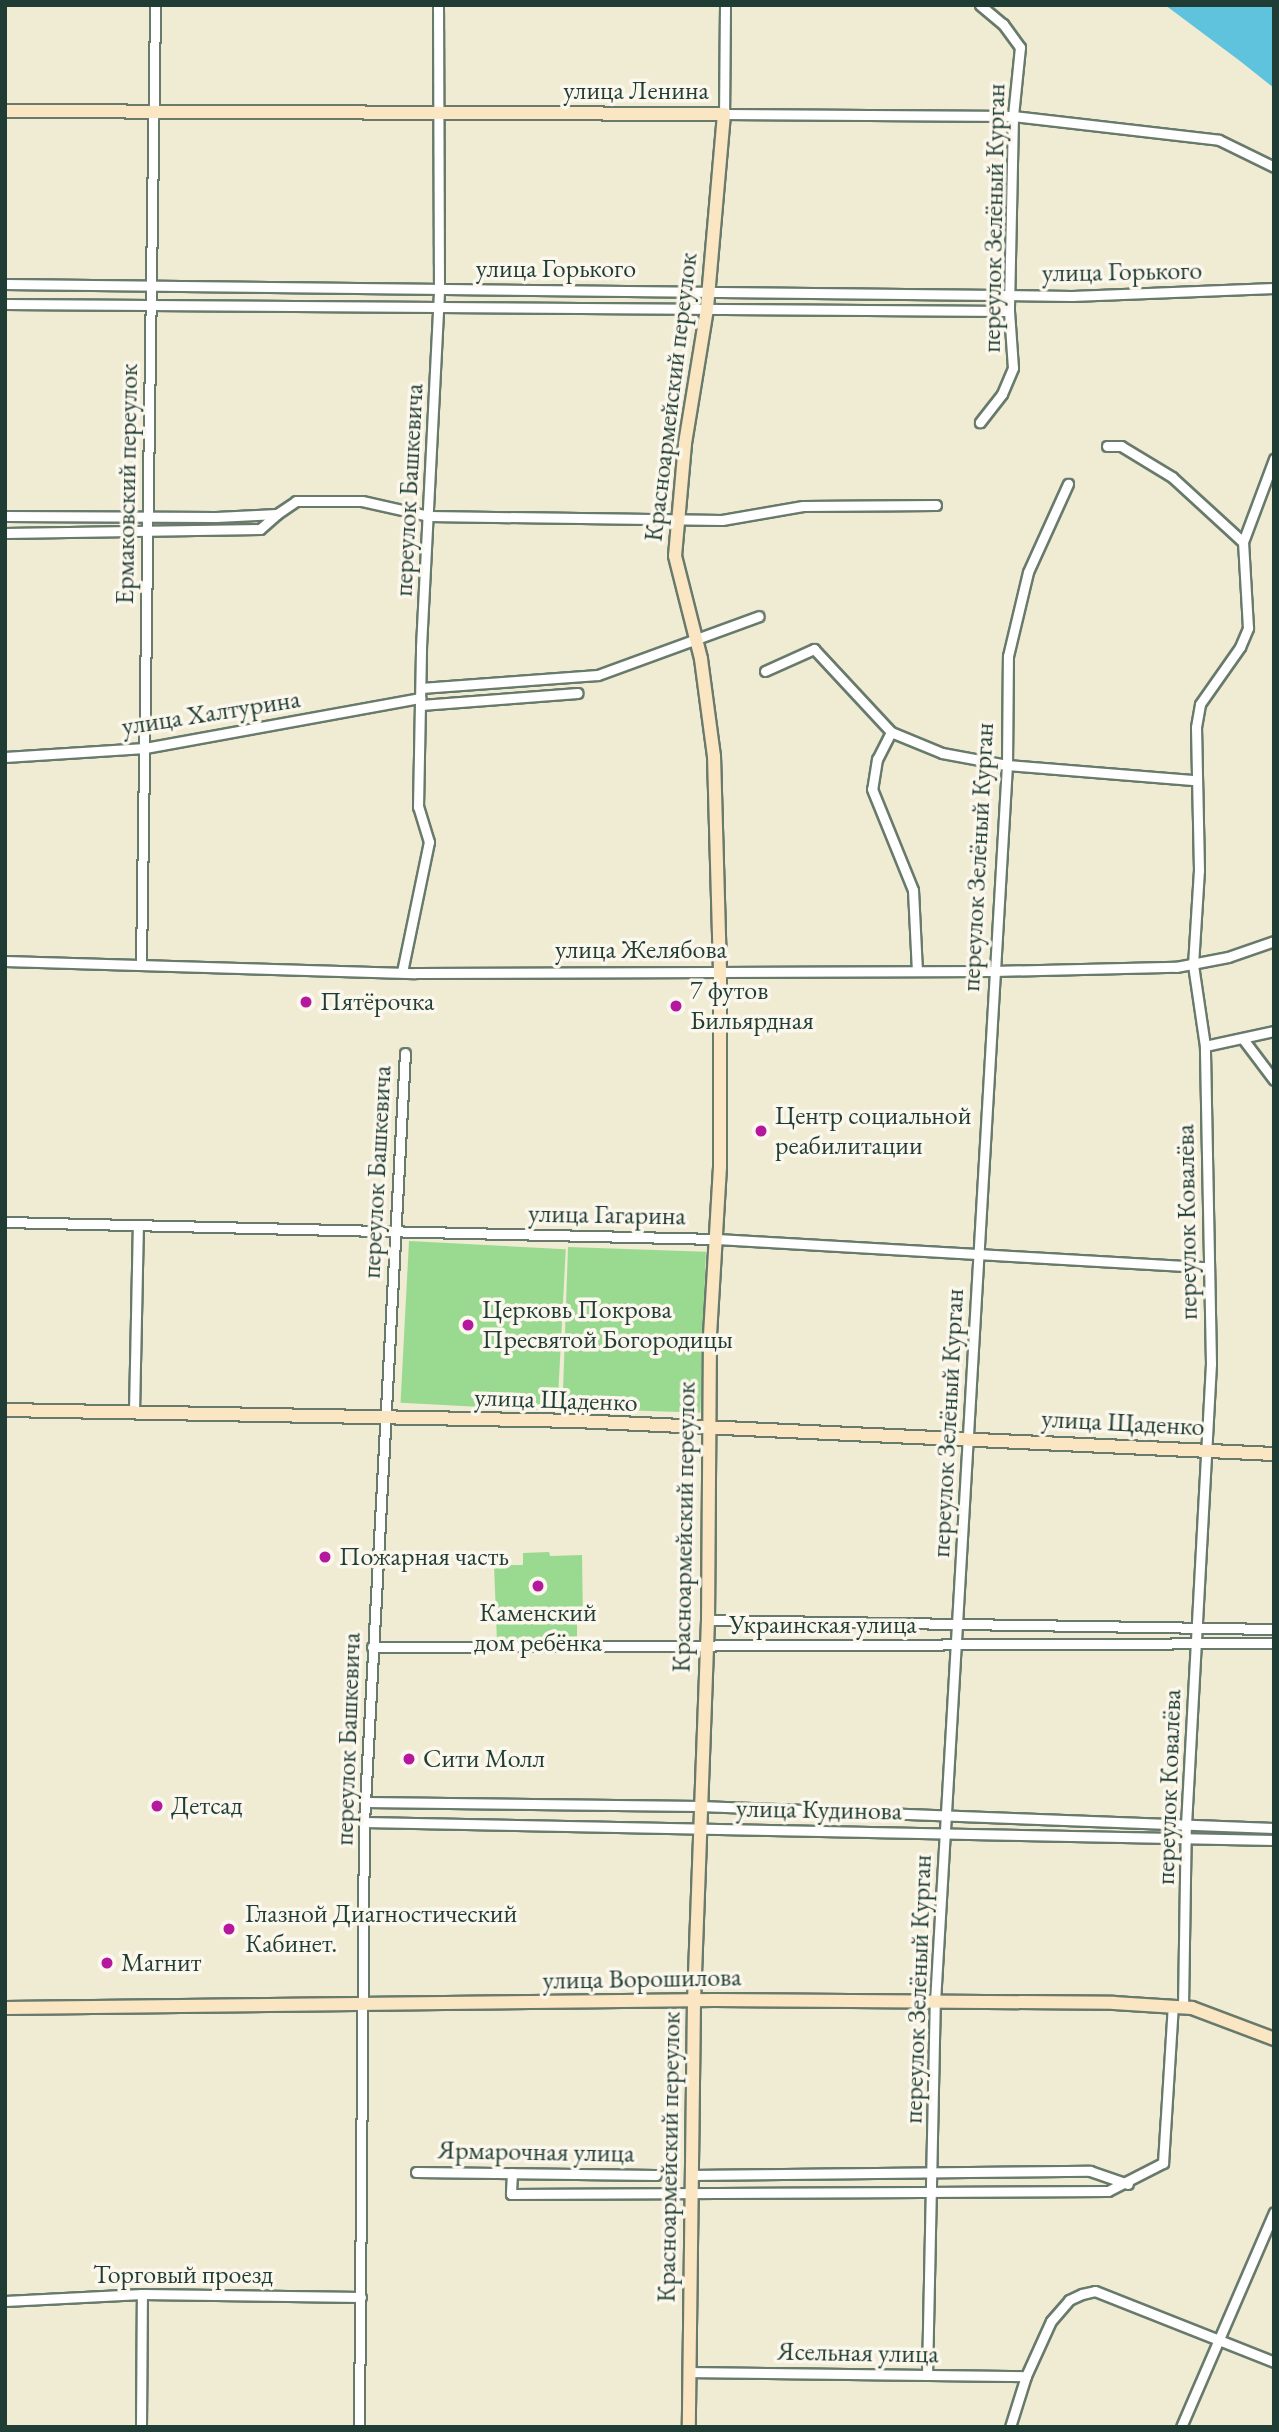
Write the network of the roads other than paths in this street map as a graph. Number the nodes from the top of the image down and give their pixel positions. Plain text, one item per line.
1 (155, 5) edge
2 (438, 5) edge
3 (725, 5) edge
4 (980, 5) edge
5 (5, 111) edge
6 (154, 113) junction
7 (437, 113) junction
8 (724, 114) junction
9 (1013, 116) junction
10 (1274, 167) edge
11 (5, 284) edge
12 (150, 284) junction
13 (1274, 288) edge
14 (439, 289) junction
15 (708, 291) junction
16 (1010, 295) junction
17 (5, 304) edge
18 (150, 304) junction
19 (439, 309) junction
20 (707, 309) junction
21 (1009, 311) junction
22 (980, 422) dead end
23 (1107, 446) dead end
24 (1274, 459) edge
25 (1068, 484) dead end
26 (936, 505) dead end
27 (277, 514) junction
28 (5, 516) edge
29 (429, 516) junction
30 (147, 517) junction
31 (677, 519) junction
32 (5, 533) edge
33 (147, 533) junction
34 (1243, 542) junction
35 (759, 616) dead end
36 (695, 637) junction
37 (765, 671) dead end
38 (578, 693) dead end
39 (421, 697) junction
40 (891, 732) junction
41 (145, 748) junction
42 (5, 757) edge
43 (1007, 765) junction
44 (1195, 780) junction
45 (1274, 941) edge
46 (5, 961) edge
47 (141, 964) junction
48 (1193, 965) junction
49 (720, 970) junction
50 (917, 971) junction
51 (993, 971) junction
52 (402, 972) junction
53 (1274, 1031) edge
54 (1243, 1039) junction
55 (1205, 1045) junction
56 (405, 1053) dead end
57 (1274, 1080) edge
58 (5, 1222) edge
59 (138, 1226) junction
60 (393, 1231) junction
61 (716, 1239) junction
62 (977, 1253) junction
63 (1206, 1267) junction
64 (5, 1410) edge
65 (134, 1412) junction
66 (385, 1418) junction
67 (708, 1429) junction
68 (970, 1439) junction
69 (1206, 1450) junction
70 (1274, 1454) edge
71 (708, 1620) junction
72 (960, 1626) junction
73 (1197, 1629) junction
74 (1274, 1629) edge
75 (1274, 1643) edge
76 (959, 1645) junction
77 (1197, 1645) junction
78 (372, 1647) junction
79 (707, 1647) junction
80 (365, 1802) junction
81 (699, 1806) junction
82 (945, 1814) junction
83 (364, 1822) junction
84 (1186, 1825) junction
85 (698, 1828) junction
86 (1274, 1828) edge
87 (944, 1834) junction
88 (1187, 1839) junction
89 (1274, 1840) edge
90 (694, 2001) junction
91 (935, 2002) junction
92 (363, 2006) junction
93 (1178, 2006) junction
94 (5, 2008) edge
95 (1274, 2039) edge
96 (933, 2171) junction
97 (416, 2172) dead end
98 (512, 2173) junction
99 (656, 2175) dead end
100 (690, 2175) junction
101 (1128, 2184) junction
102 (932, 2192) junction
103 (690, 2195) junction
104 (1274, 2212) edge
105 (142, 2294) junction
106 (361, 2297) junction
107 (5, 2301) edge
108 (1222, 2339) junction
109 (1274, 2362) edge
110 (690, 2372) junction
111 (927, 2375) junction
112 (1026, 2376) junction
113 (141, 2427) edge
114 (359, 2427) edge
115 (690, 2427) edge
116 (1010, 2427) edge
117 (1181, 2427) edge

1 - 6 street, Ермаковский переулок
2 - 7 street, переулок Башкевича
3 - 8 street, Красноармейский переулок
4 - 9 street, переулок Зелёный Курган
5 - 6 street, улица Ленина
6 - 7 street, улица Ленина
6 - 12 street, Ермаковский переулок
7 - 8 street, улица Ленина
7 - 14 street, переулок Башкевича
8 - 9 street, улица Ленина
8 - 15 street, Красноармейский переулок
9 - 10 street, улица Ленина
9 - 16 street, переулок Зелёный Курган
11 - 12 street, улица Горького
12 - 14 street, улица Горького
12 - 18 street, Ермаковский переулок
13 - 16 street, улица Горького
14 - 15 street, улица Горького
14 - 19 street, переулок Башкевича
15 - 16 street, улица Горького
15 - 20 street, Красноармейский переулок
16 - 21 street, переулок Зелёный Курган
17 - 18 street, улица Горького
18 - 19 street, улица Горького
18 - 30 street, Ермаковский переулок
19 - 20 street, улица Горького
19 - 29 street, переулок Башкевича
20 - 21 street, улица Горького
20 - 31 street, Красноармейский переулок
21 - 22 street, переулок Зелёный Курган
23 - 34 street
24 - 34 street, переулок Ковалёва
25 - 43 street, переулок Зелёный Курган
26 - 31 street
27 - 29 street
27 - 30 street
27 - 33 street
28 - 30 street
29 - 31 street
29 - 39 street, переулок Башкевича
30 - 33 street, Ермаковский переулок
31 - 36 street, Красноармейский переулок
32 - 33 street
33 - 41 street, Ермаковский переулок
34 - 44 street, переулок Ковалёва
35 - 36 street, улица Халтурина
36 - 39 street, улица Халтурина
36 - 49 street, Красноармейский переулок
37 - 40 street
38 - 39 street
39 - 41 street, улица Халтурина
39 - 52 street, переулок Башкевича
40 - 43 street
40 - 50 street
41 - 42 street, улица Халтурина
41 - 47 street, Ермаковский переулок
43 - 44 street
43 - 51 street, переулок Зелёный Курган
44 - 48 street, переулок Ковалёва
45 - 48 street, улица Желябова
46 - 47 street, улица Желябова
47 - 52 street, улица Желябова
48 - 51 street, улица Желябова
48 - 55 street, переулок Ковалёва
49 - 50 street, улица Желябова
49 - 52 street, улица Желябова
49 - 61 street, Красноармейский переулок
50 - 51 street, улица Желябова
51 - 62 street, переулок Зелёный Курган
53 - 54 street
54 - 55 street
54 - 57 street
55 - 63 street, переулок Ковалёва
56 - 60 street, переулок Башкевича
58 - 59 street, улица Гагарина
59 - 60 street, улица Гагарина
59 - 65 street
60 - 61 street, улица Гагарина
60 - 66 street, переулок Башкевича
61 - 62 street, улица Гагарина
61 - 67 street, Красноармейский переулок
62 - 63 street, улица Гагарина
62 - 68 street, переулок Зелёный Курган
63 - 69 street, переулок Ковалёва
64 - 65 street, улица Щаденко
65 - 66 street, улица Щаденко
66 - 67 street, улица Щаденко
66 - 78 street, переулок Башкевича
67 - 68 street, улица Щаденко
67 - 71 street, Красноармейский переулок
68 - 69 street, улица Щаденко
68 - 72 street, переулок Зелёный Курган
69 - 70 street, улица Щаденко
69 - 73 street, переулок Ковалёва
71 - 72 street, Украинская улица
71 - 79 street, Красноармейский переулок
72 - 73 street, Украинская улица
72 - 76 street, переулок Зелёный Курган
73 - 74 street, Украинская улица
73 - 77 street, переулок Ковалёва
75 - 77 street, Украинская улица
76 - 77 street, Украинская улица
76 - 79 street, Украинская улица
76 - 82 street, переулок Зелёный Курган
77 - 84 street, переулок Ковалёва
78 - 79 street, Украинская улица
78 - 80 street, переулок Башкевича
79 - 81 street, Красноармейский переулок
80 - 81 street, улица Кудинова
80 - 83 street, переулок Башкевича
81 - 82 street, улица Кудинова
81 - 85 street, Красноармейский переулок
82 - 84 street, улица Кудинова
82 - 87 street, переулок Зелёный Курган
83 - 85 street, улица Кудинова
83 - 92 street, переулок Башкевича
84 - 86 street, улица Кудинова
84 - 88 street, переулок Ковалёва
85 - 87 street, улица Кудинова
85 - 90 street, Красноармейский переулок
87 - 88 street, улица Кудинова
87 - 91 street, переулок Зелёный Курган
88 - 89 street, улица Кудинова
88 - 93 street, переулок Ковалёва
90 - 91 street, улица Ворошилова
90 - 92 street, улица Ворошилова
90 - 100 street, Красноармейский переулок
91 - 93 street, улица Ворошилова
91 - 96 street, переулок Зелёный Курган
92 - 94 street, улица Ворошилова
92 - 106 street, переулок Башкевича
93 - 95 street, улица Ворошилова
93 - 101 street, переулок Ковалёва
96 - 100 street
96 - 101 street
96 - 102 street, переулок Зелёный Курган
97 - 98 street, Ярмарочная улица
98 - 99 street, Ярмарочная улица
98 - 103 street
100 - 103 street, Красноармейский переулок
101 - 102 street
102 - 103 street
102 - 111 street, переулок Зелёный Курган
103 - 110 street, Красноармейский переулок
104 - 108 street
105 - 106 street, Торговый проезд
105 - 107 street, Торговый проезд
105 - 113 street
106 - 114 street, переулок Башкевича
108 - 109 street
108 - 112 street
108 - 117 street
110 - 111 street, Ясельная улица
110 - 115 street, Красноармейский переулок
111 - 112 street, Ясельная улица
112 - 116 street

